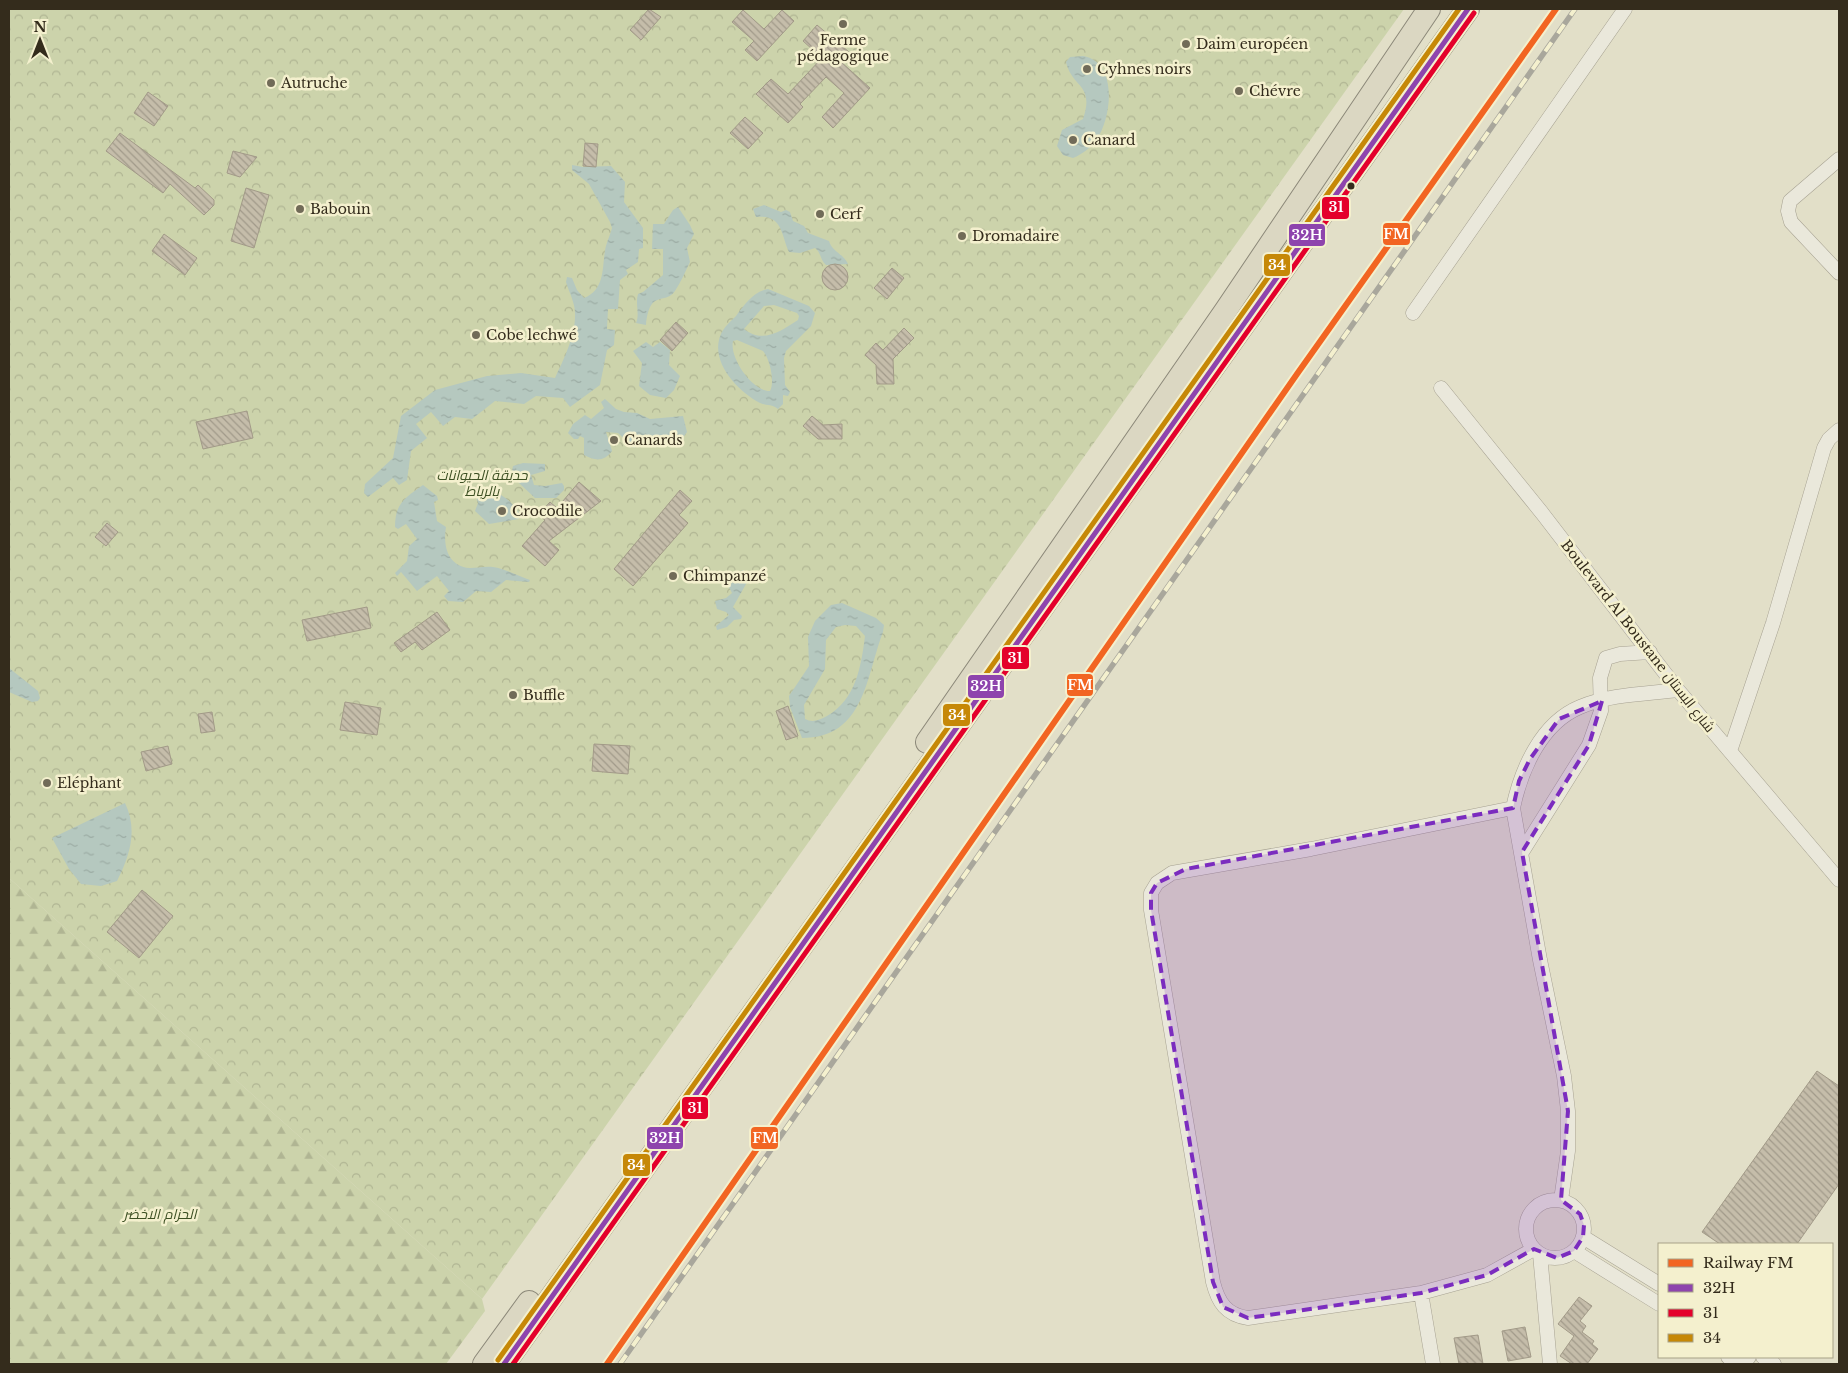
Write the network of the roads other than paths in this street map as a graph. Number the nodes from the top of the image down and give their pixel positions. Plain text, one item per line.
1 (1429, 9) edge
2 (1449, 9) edge
3 (1468, 9) edge
4 (1626, 9) edge
5 (1424, 70) junction
6 (1839, 159) edge
7 (1839, 273) edge
8 (1413, 313) dead end
9 (1441, 388) dead end
10 (1839, 430) edge
11 (1650, 652) junction
12 (1678, 690) junction
13 (1602, 701) junction
14 (1730, 750) junction
15 (1513, 808) junction
16 (1522, 852) junction
17 (1839, 880) edge
18 (1561, 1200) junction
19 (1583, 1237) junction
20 (1537, 1251) junction
21 (1574, 1251) junction
22 (1658, 1283) edge
23 (1421, 1293) junction
24 (1658, 1303) edge
25 (484, 1364) edge
26 (504, 1364) edge
27 (1433, 1364) edge
28 (1550, 1364) edge

1 - 25 highway
2 - 5 highway
3 - 5 highway
4 - 8 street
5 - 26 highway
6 - 7 street
9 - 11 street, Boulevard Al Boustane شارع البستان
10 - 14 street
11 - 12 street, Boulevard Al Boustane شارع البستان
11 - 13 street
12 - 13 street
12 - 14 street, Boulevard Al Boustane شارع البستان
13 - 15 street
13 - 16 street
14 - 17 street, Boulevard Al Boustane شارع البستان
15 - 16 street
15 - 23 street
16 - 18 street
18 - 19 street
18 - 20 street
19 - 21 street
19 - 22 street
20 - 21 street
20 - 23 street
20 - 28 street
21 - 24 street
23 - 27 street

